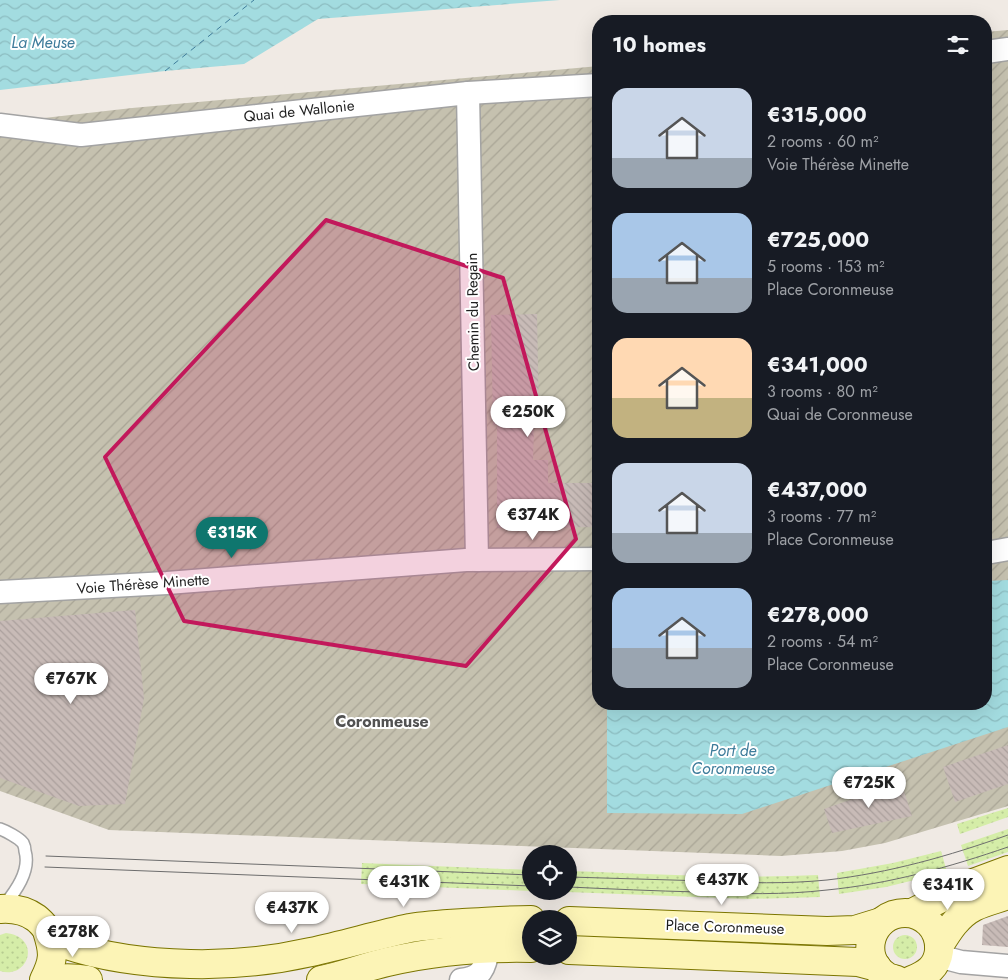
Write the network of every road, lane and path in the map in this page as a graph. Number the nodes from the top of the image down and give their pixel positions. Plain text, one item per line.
1 (1008, 49) edge
2 (992, 51) edge
3 (592, 85) edge
4 (468, 93) junction
5 (0, 125) edge
6 (1008, 549) edge
7 (992, 552) edge
8 (592, 559) edge
9 (472, 560) junction
10 (0, 592) edge
11 (0, 828) edge
12 (1008, 870) edge
13 (1008, 895) edge
14 (1, 909) edge
15 (912, 913) junction
16 (522, 920) edge
17 (577, 922) edge
18 (881, 922) junction
19 (47, 932) junction
20 (522, 948) edge
21 (488, 949) junction
22 (577, 950) edge
23 (931, 965) edge
24 (1008, 966) edge
25 (887, 974) edge
26 (44, 980) edge
27 (50, 980) edge
28 (88, 980) edge
29 (321, 980) edge
30 (461, 980) edge

1 - 2 street
3 - 4 street, Quai de Wallonie
4 - 5 street, Quai de Wallonie
4 - 9 street, Chemin du Regain
6 - 7 street
8 - 9 street, Voie Thérèse Minette
9 - 10 street, Voie Thérèse Minette
11 - 14 lane
12 - 15 main road, Place Coronmeuse
13 - 23 main road
14 - 19 main road
15 - 18 main road, Place Coronmeuse
15 - 23 main road
16 - 19 main road
17 - 18 main road, Place Coronmeuse
18 - 25 main road, Place Coronmeuse
19 - 26 main road
20 - 21 main road
21 - 29 main road
21 - 30 street
22 - 25 main road, Place Coronmeuse
23 - 24 street
27 - 28 main road

